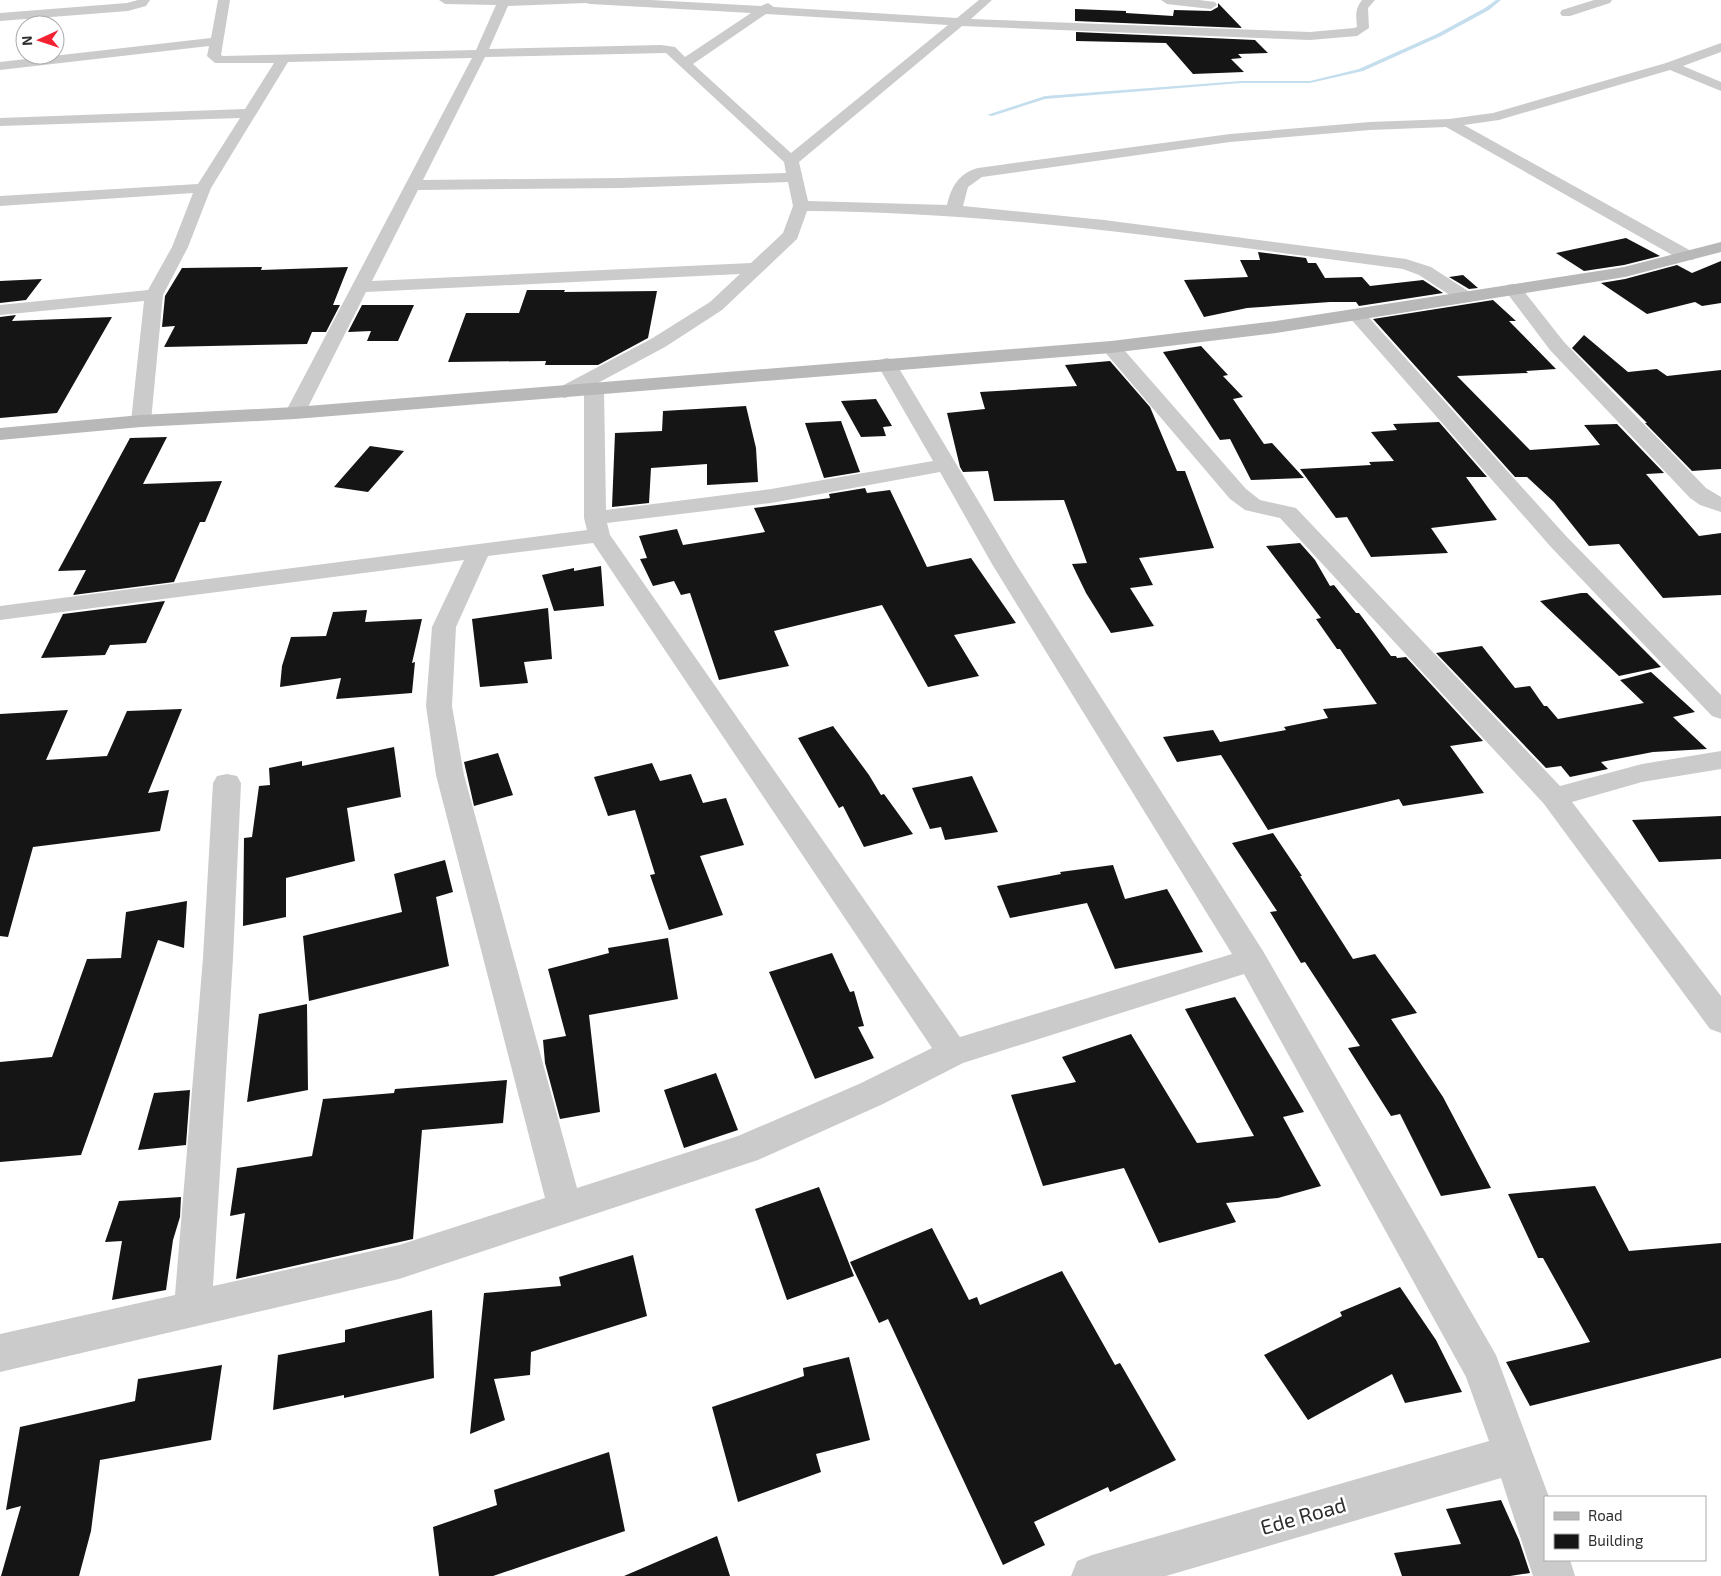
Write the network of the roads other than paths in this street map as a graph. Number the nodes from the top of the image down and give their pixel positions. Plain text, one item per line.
1 (144, 0) edge
2 (224, 0) edge
3 (445, 0) edge
4 (582, 0) edge
5 (590, 0) edge
6 (776, 0) edge
7 (986, 0) edge
8 (1167, 0) edge
9 (1369, 0) edge
10 (1606, 0) edge
11 (503, 1) edge
12 (1211, 2) edge
13 (764, 10) junction
14 (1566, 13) dead end
15 (0, 17) edge
16 (960, 22) junction
17 (1214, 32) junction
18 (216, 41) junction
19 (1721, 47) edge
20 (481, 53) junction
21 (284, 58) junction
22 (684, 64) junction
23 (0, 66) edge
24 (1672, 66) junction
25 (1721, 87) edge
26 (250, 113) junction
27 (0, 122) edge
28 (1448, 123) junction
29 (792, 169) junction
30 (412, 185) junction
31 (203, 188) junction
32 (0, 201) edge
33 (801, 206) junction
34 (954, 210) junction
35 (1721, 247) edge
36 (1687, 256) junction
37 (757, 268) junction
38 (360, 287) junction
39 (1513, 289) junction
40 (154, 295) junction
41 (1465, 297) junction
42 (0, 310) edge
43 (1356, 314) junction
44 (1111, 347) junction
45 (887, 364) junction
46 (594, 389) junction
47 (565, 392) junction
48 (295, 413) junction
49 (141, 421) junction
50 (0, 434) edge
51 (946, 465) junction
52 (1721, 505) edge
53 (597, 526) junction
54 (480, 549) junction
55 (2, 618) edge
56 (1721, 710) edge
57 (1721, 760) edge
58 (226, 783) dead end
59 (1554, 796) junction
60 (1252, 960) junction
61 (1721, 1020) edge
62 (953, 1053) junction
63 (565, 1208) junction
64 (193, 1309) junction
65 (0, 1353) edge
66 (1514, 1454) junction
67 (1544, 1545) edge
68 (1549, 1561) edge
69 (1092, 1576) edge
70 (1554, 1576) edge

1 - 15 street
2 - 18 street
3 - 11 street
4 - 11 street
5 - 13 street
6 - 13 street
7 - 16 street
8 - 12 street
9 - 17 street
10 - 14 street
11 - 20 street
12 - 17 street
13 - 16 street
13 - 22 street
16 - 17 street
16 - 29 street
18 - 21 street
18 - 23 street
19 - 24 street
20 - 21 street
20 - 22 street
20 - 30 street
21 - 26 street
22 - 29 street
24 - 25 street
24 - 28 street
26 - 27 street
26 - 31 street
28 - 34 street
28 - 36 street
29 - 30 street
29 - 33 street
30 - 38 street
31 - 32 street
31 - 40 street
33 - 34 street
33 - 37 street
34 - 41 street
35 - 36 street
36 - 39 street
37 - 38 street
37 - 47 street
38 - 48 street
39 - 41 street
39 - 52 street
40 - 42 street
40 - 49 street
41 - 43 street
43 - 44 street
43 - 56 street
44 - 45 street
44 - 59 street
45 - 46 street
45 - 51 street
46 - 47 street
46 - 53 street
47 - 48 street
48 - 49 street
49 - 50 street
51 - 53 street
51 - 60 street
53 - 54 street
53 - 62 street
54 - 55 street
54 - 63 street
57 - 59 street
58 - 64 street
59 - 61 street
60 - 62 street
60 - 66 street
62 - 63 street
63 - 64 street
64 - 65 street
66 - 67 street
66 - 69 street, Ede Road
68 - 70 street

